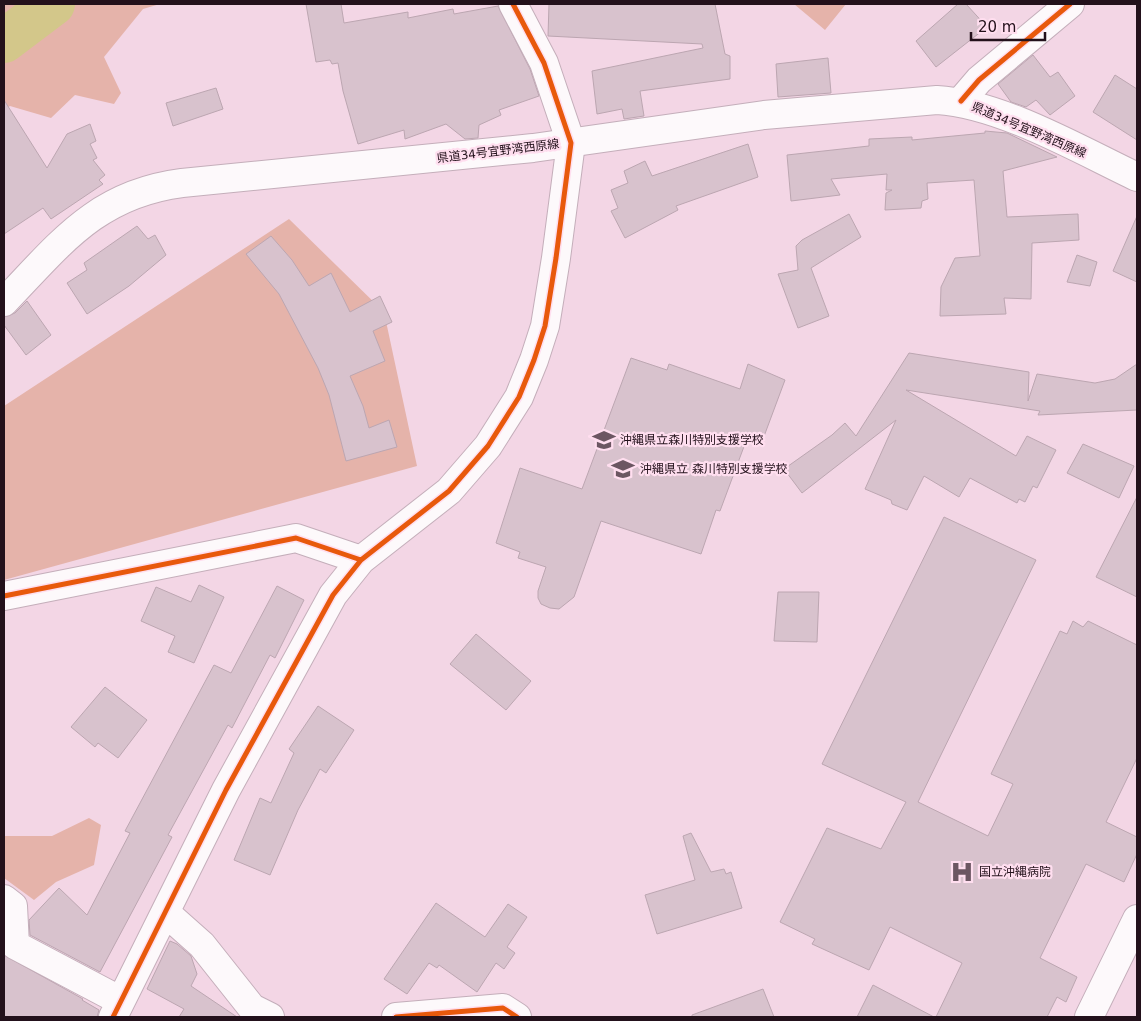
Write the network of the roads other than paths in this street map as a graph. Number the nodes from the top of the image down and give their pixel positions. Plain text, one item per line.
1 (513, 4) edge
2 (1070, 4) edge
3 (961, 102) junction
4 (571, 143) junction
5 (1137, 177) edge
6 (4, 302) edge
7 (361, 560) junction
8 (4, 596) edge
9 (4, 899) edge
10 (166, 913) junction
11 (1137, 919) edge
12 (117, 1009) edge
13 (270, 1017) edge
14 (396, 1017) edge
15 (517, 1017) edge
16 (1089, 1017) edge

1 - 4 street
2 - 3 street
3 - 4 street, 県道34号宜野湾西原線
3 - 5 street, 県道34号宜野湾西原線
4 - 6 street, 県道34号宜野湾西原線
4 - 7 street
7 - 8 street
7 - 10 street
9 - 12 street
10 - 12 street
10 - 13 street
11 - 16 street
14 - 15 street

